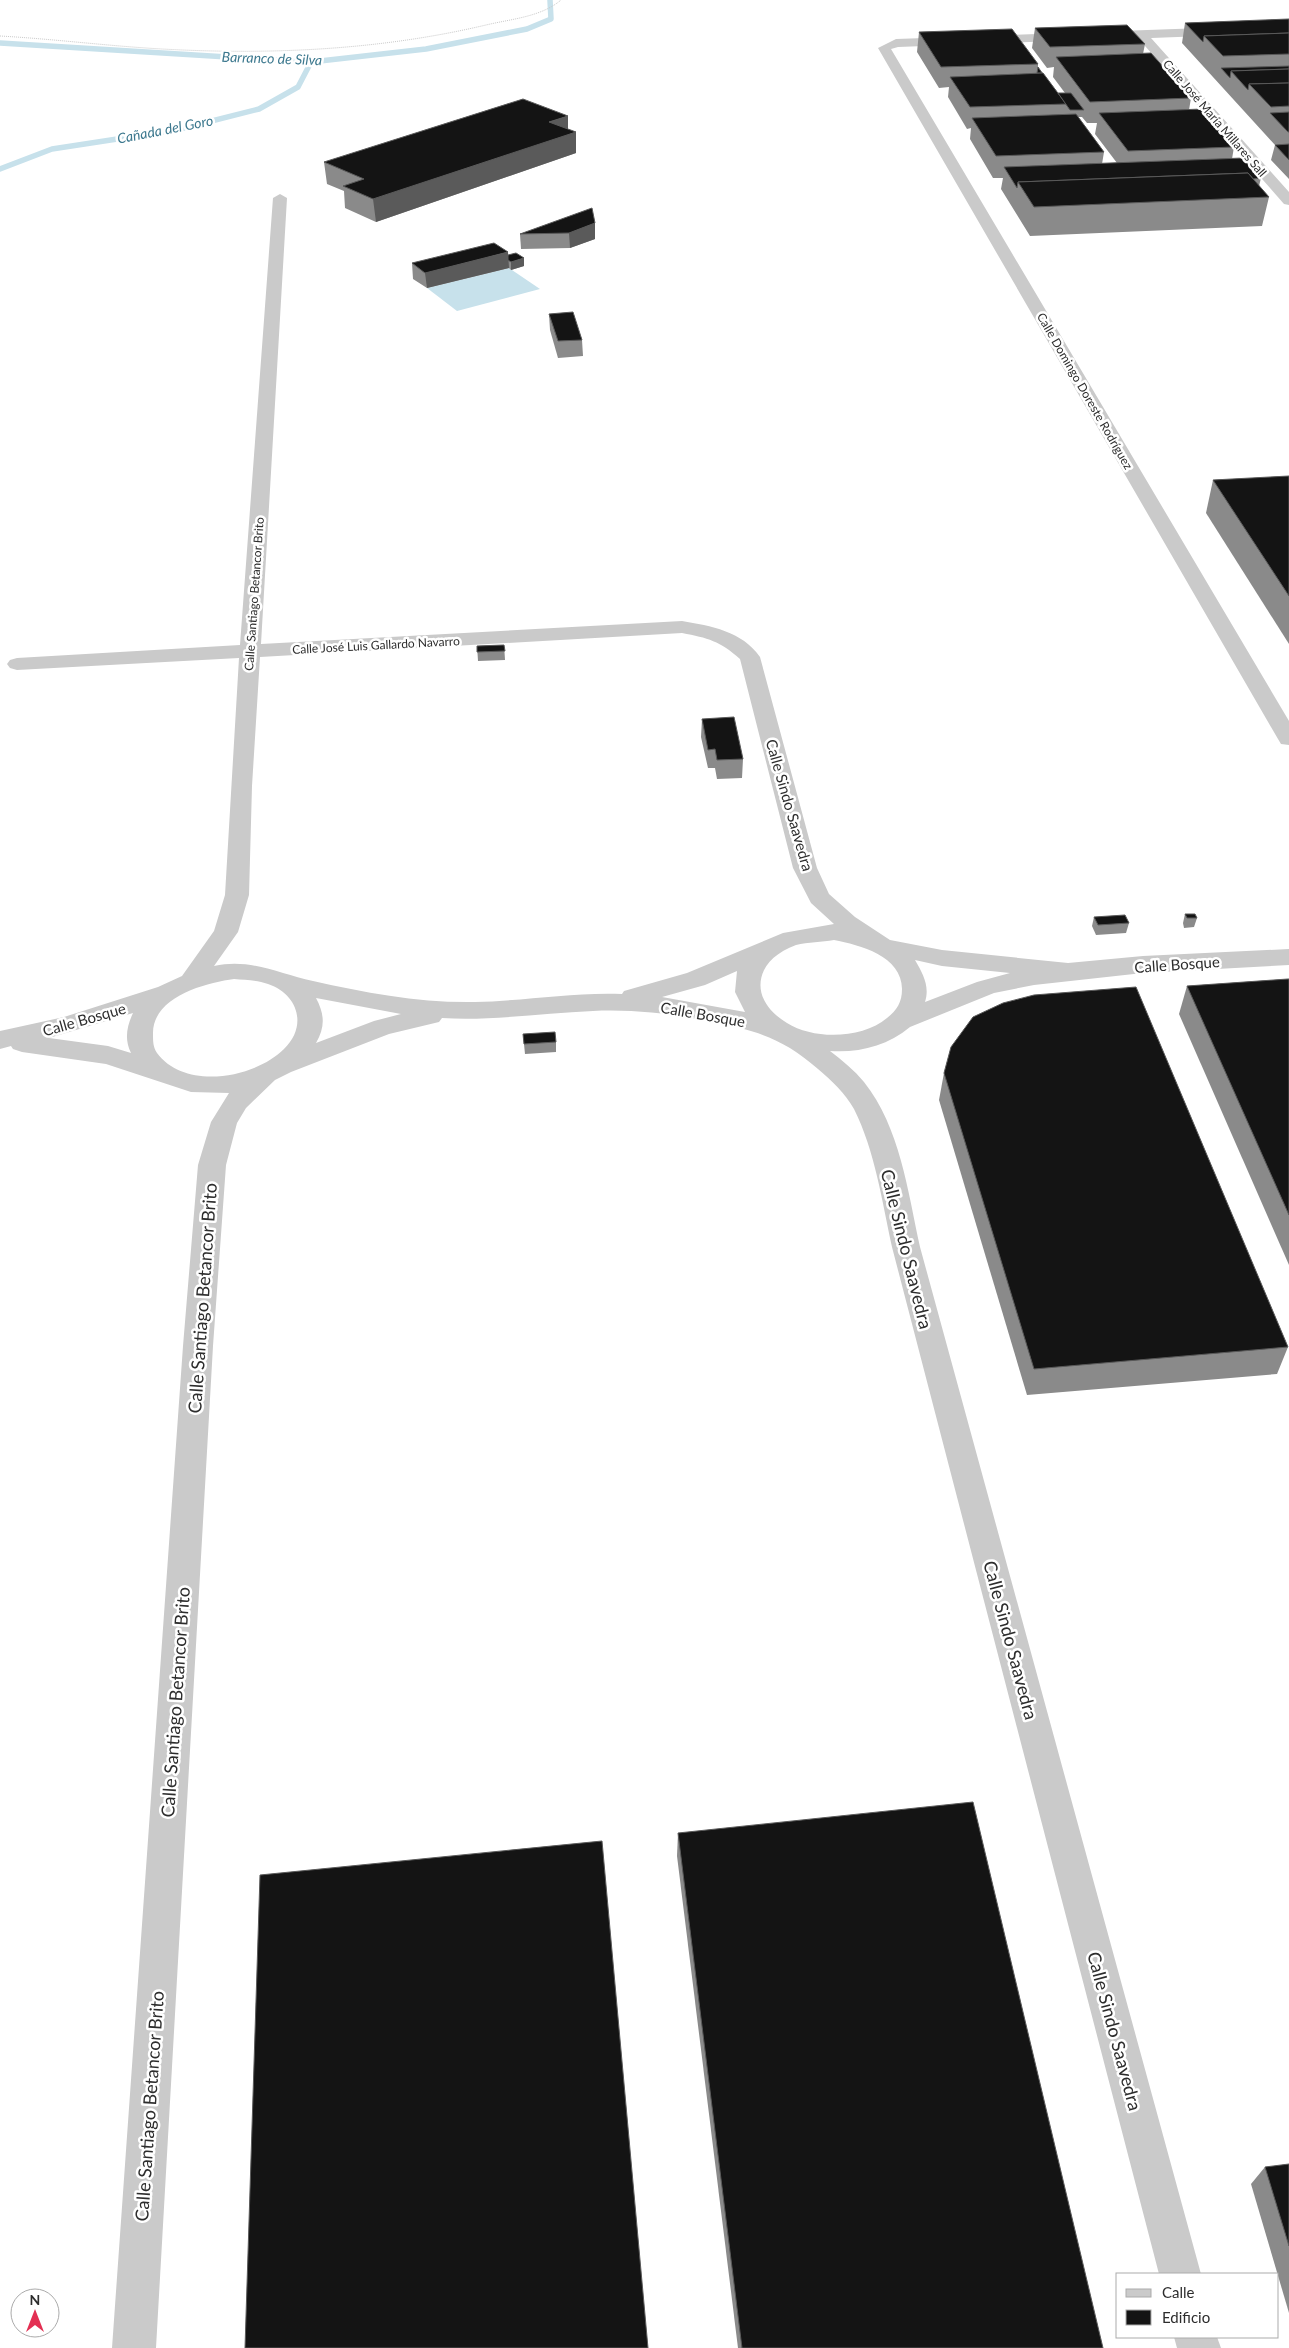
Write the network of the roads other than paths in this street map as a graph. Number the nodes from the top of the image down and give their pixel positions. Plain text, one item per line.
1 (1289, 29) edge
2 (1141, 34) junction
3 (280, 198) dead end
4 (1289, 201) edge
5 (732, 641) joint
6 (250, 652) junction
7 (18, 664) dead end
8 (1289, 740) edge
9 (883, 946) junction
10 (765, 950) junction
11 (1289, 957) edge
12 (1066, 970) junction
13 (192, 979) junction
14 (290, 984) junction
15 (165, 993) junction
16 (612, 1002) junction
17 (453, 1010) junction
18 (903, 1020) junction
19 (792, 1036) junction
20 (0, 1040) edge
21 (273, 1070) junction
22 (163, 1073) junction
23 (1180, 2273) edge
24 (134, 2348) edge

1 - 2 street
2 - 4 street, Calle José María Millares Sall
2 - 8 street, Calle Domingo Doreste Rodríguez
3 - 6 street, Calle Santiago Betancor Brito
5 - 6 street, Calle José Luis Gallardo Navarro
5 - 9 street, Calle Sindo Saavedra
6 - 7 street, Calle José Luis Gallardo Navarro
6 - 13 street, Calle Santiago Betancor Brito
9 - 10 street
9 - 12 street, Calle Bosque
9 - 18 street
10 - 16 street, Calle Bosque
10 - 19 street
11 - 12 street, Calle Bosque
12 - 18 street, Calle Bosque
13 - 14 street
13 - 15 street
14 - 17 street, Calle Bosque
14 - 21 street
15 - 20 street, Calle Bosque
15 - 22 street
16 - 17 street, Calle Bosque
16 - 19 street, Calle Bosque
17 - 21 street, Calle Bosque
18 - 19 street
19 - 23 street, Calle Sindo Saavedra
20 - 22 street, Calle Bosque
21 - 22 street
21 - 24 street, Calle Santiago Betancor Brito

